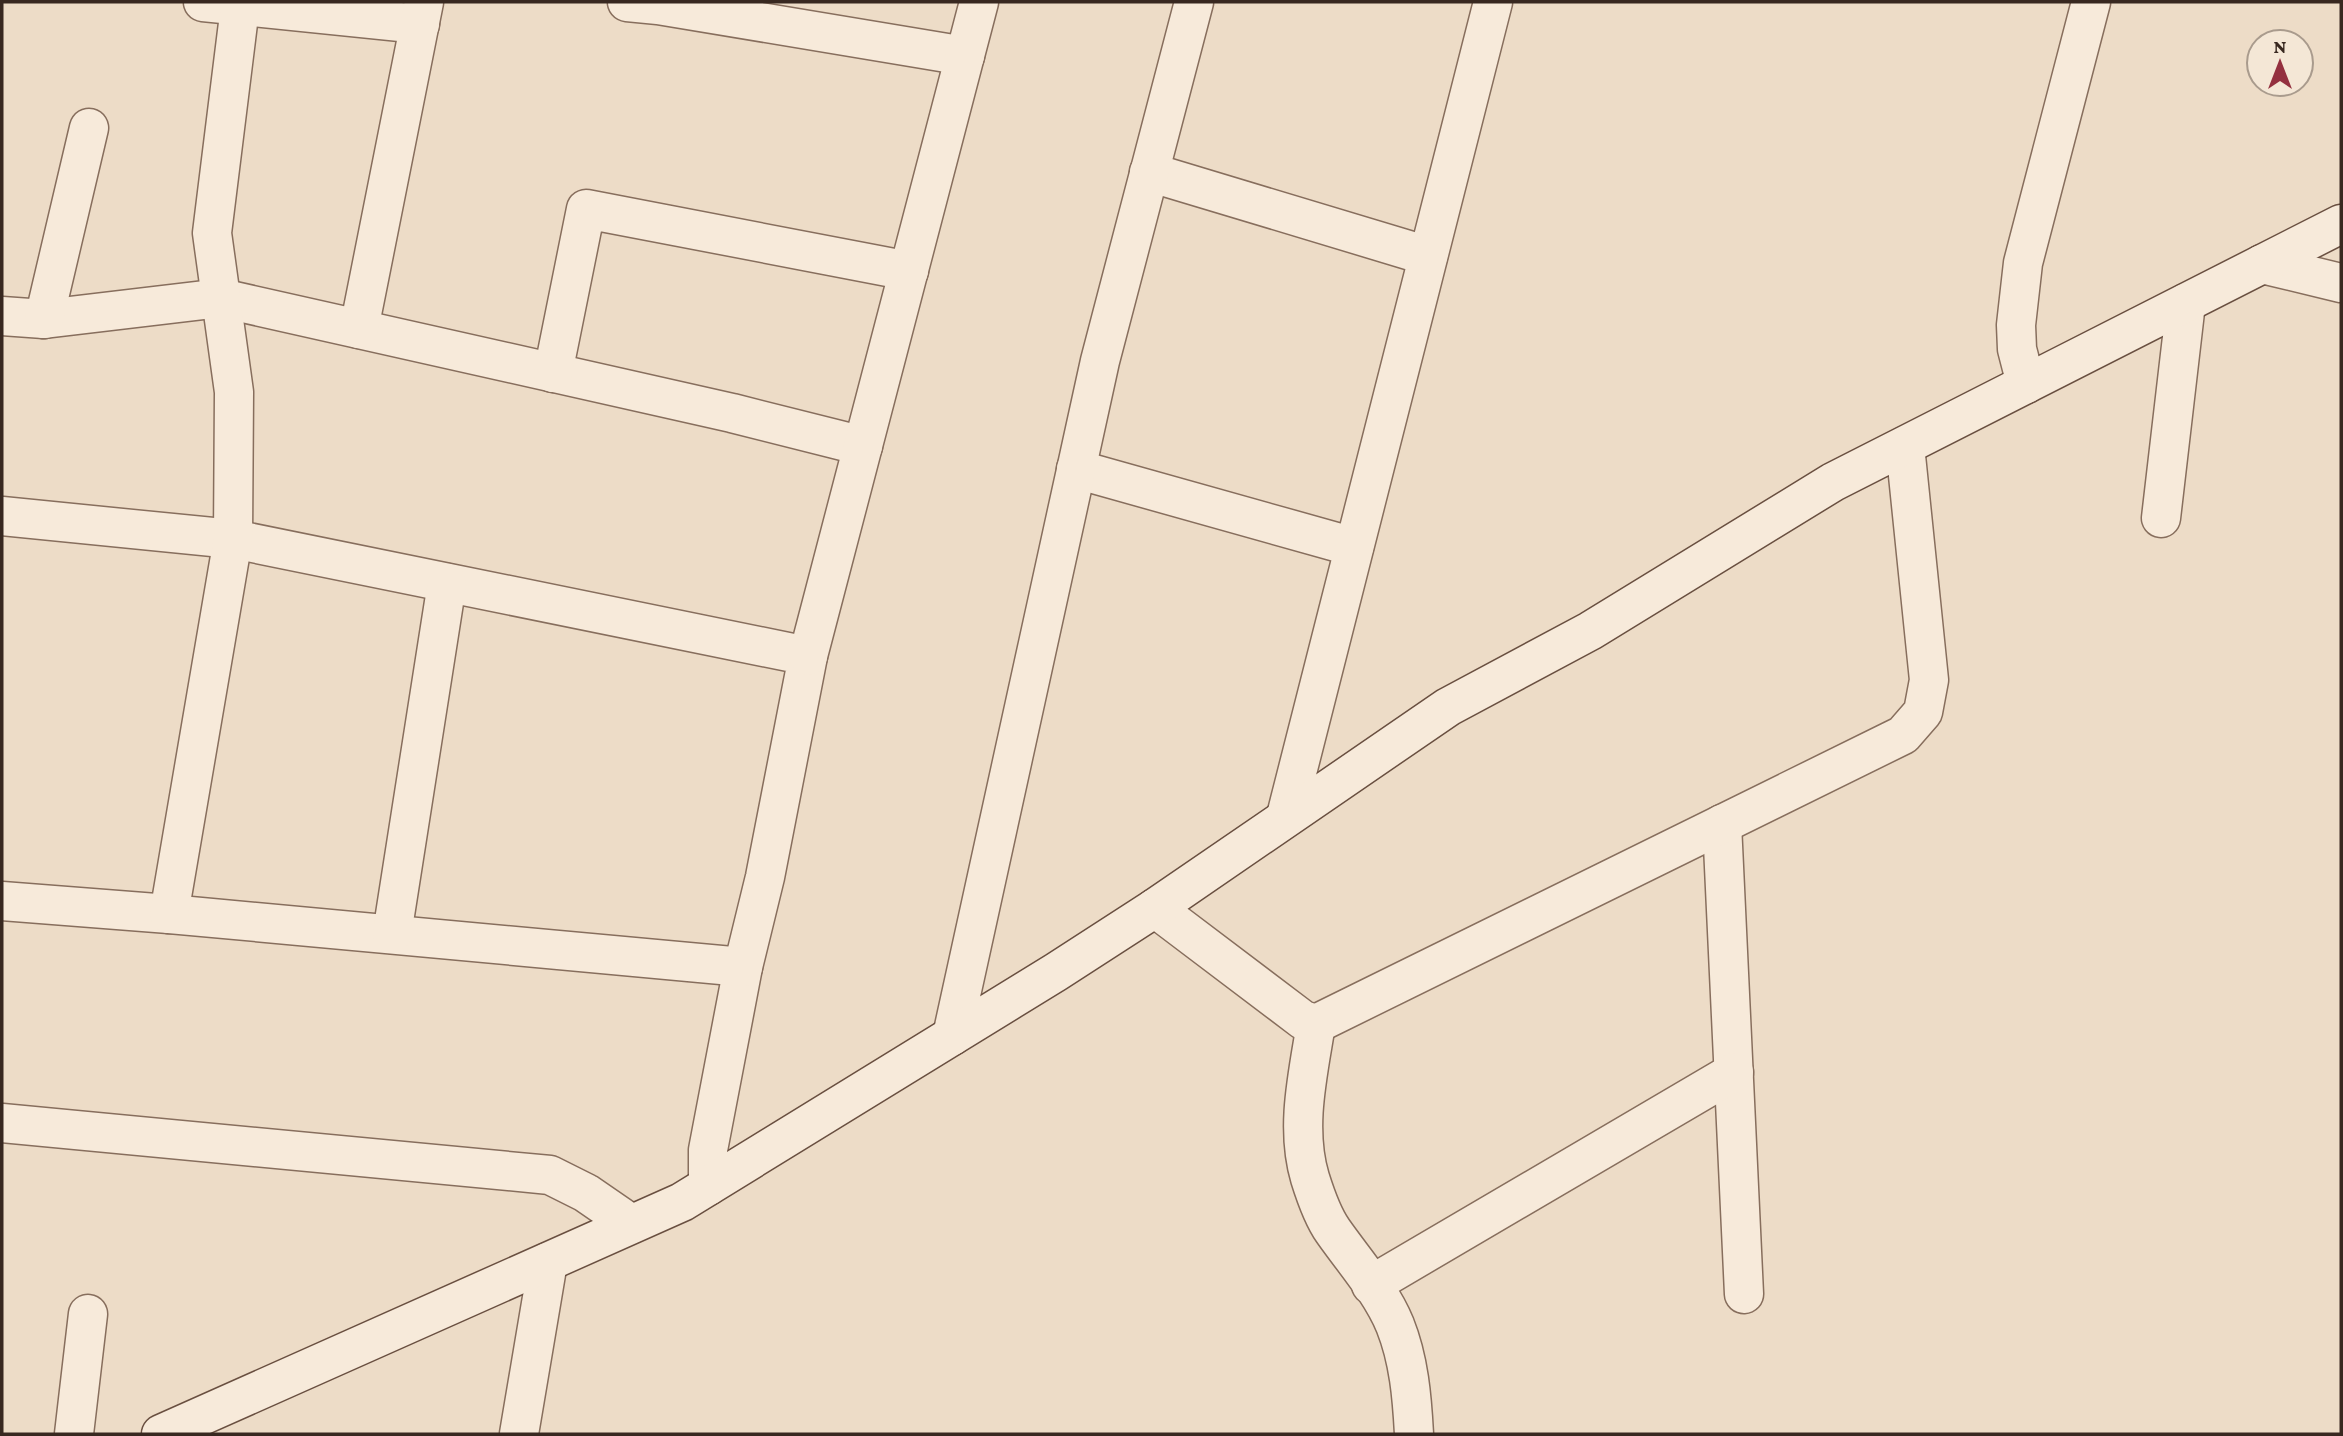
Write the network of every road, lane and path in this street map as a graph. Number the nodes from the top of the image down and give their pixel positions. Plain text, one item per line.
1 (203, 2) edge
2 (979, 2) edge
3 (1194, 2) edge
4 (1493, 2) edge
5 (2091, 2) edge
6 (648, 3) edge
7 (240, 7) junction
8 (422, 13) edge
9 (965, 56) junction
10 (89, 128) dead end
11 (1149, 172) junction
12 (2341, 224) edge
13 (1428, 256) junction
14 (2262, 264) junction
15 (909, 271) junction
16 (2341, 283) edge
17 (221, 298) junction
18 (2186, 303) junction
19 (2, 316) edge
20 (44, 319) junction
21 (359, 329) junction
22 (553, 373) junction
23 (2026, 384) junction
24 (863, 446) junction
25 (1905, 446) junction
26 (1076, 469) junction
27 (2, 516) edge
28 (2161, 518) dead end
29 (233, 540) junction
30 (1354, 547) junction
31 (447, 583) junction
32 (808, 656) junction
33 (1286, 816) junction
34 (1722, 824) junction
35 (2, 901) edge
36 (1155, 908) junction
37 (169, 914) junction
38 (392, 934) junction
39 (743, 967) junction
40 (1316, 1024) junction
41 (952, 1036) junction
42 (1734, 1072) junction
43 (2, 1123) edge
44 (708, 1186) junction
45 (631, 1224) junction
46 (548, 1262) junction
47 (1371, 1284) junction
48 (1745, 1294) dead end
49 (88, 1314) dead end
50 (74, 1434) edge
51 (161, 1434) edge
52 (519, 1434) edge
53 (1414, 1434) edge

1 - 7 street
2 - 9 street
3 - 11 street
4 - 13 street
5 - 23 street
6 - 9 street
7 - 8 street
7 - 17 street
8 - 21 street
9 - 15 street
10 - 20 street
11 - 13 street
11 - 26 street
12 - 14 street
13 - 30 street
14 - 16 street
14 - 18 street
15 - 22 street
15 - 24 street
17 - 20 street
17 - 21 street
17 - 29 street
18 - 23 street
18 - 28 street
19 - 20 street
21 - 22 street
22 - 24 street
23 - 25 street
24 - 32 street
25 - 33 street
25 - 34 street
26 - 30 street
26 - 41 street
27 - 29 street
29 - 31 street
29 - 37 street
30 - 33 street
31 - 32 street
31 - 38 street
32 - 39 street
33 - 36 street
34 - 40 street
34 - 42 street
35 - 37 street
36 - 40 street
36 - 41 street
37 - 38 street
38 - 39 street
39 - 44 street
40 - 47 street
41 - 44 street
42 - 47 street
42 - 48 street
43 - 45 street
44 - 45 street
45 - 46 street
46 - 51 street
46 - 52 street
47 - 53 street
49 - 50 street

